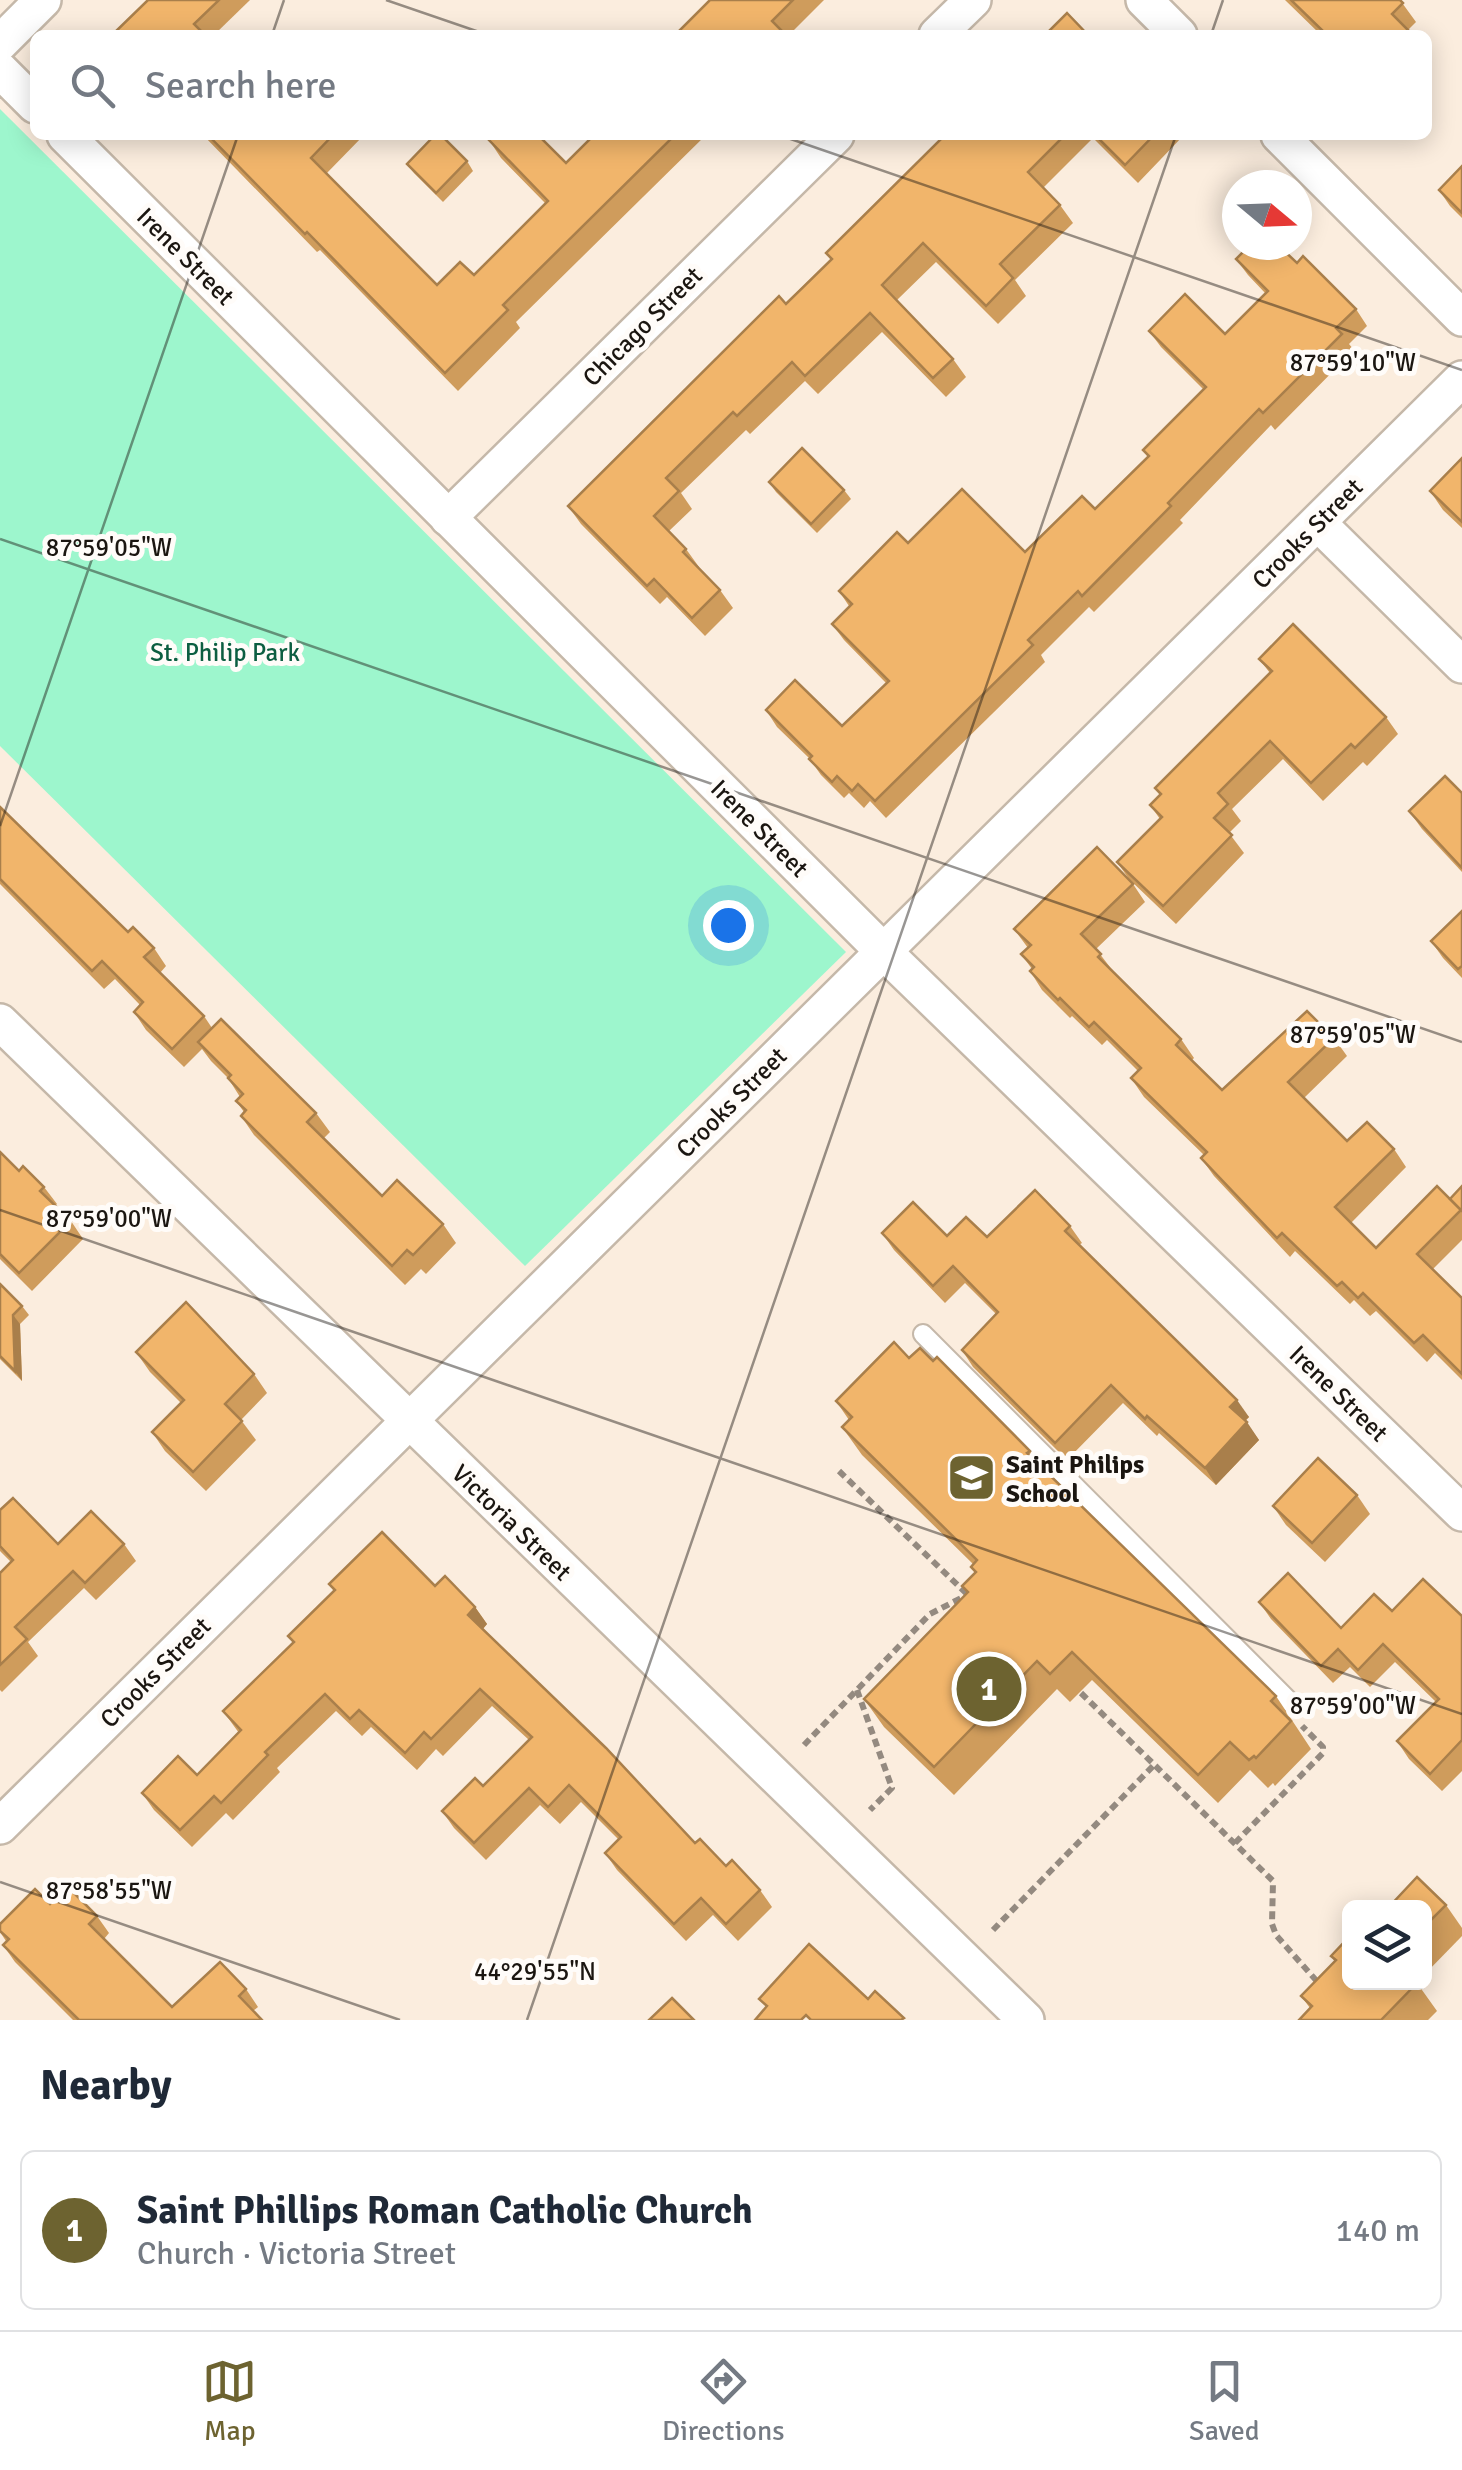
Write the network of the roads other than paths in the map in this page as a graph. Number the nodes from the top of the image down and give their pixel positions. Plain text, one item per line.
1 (43, 0) edge
2 (973, 0) edge
3 (1144, 0) edge
4 (942, 30) edge
5 (1174, 30) edge
6 (0, 43) edge
7 (0, 70) edge
8 (30, 100) edge
9 (70, 140) edge
10 (831, 140) edge
11 (1284, 140) edge
12 (1462, 318) edge
13 (1462, 379) edge
14 (448, 518) junction
15 (1318, 523) junction
16 (1462, 665) edge
17 (883, 951) junction
18 (0, 1022) edge
19 (923, 1334) dead end
20 (409, 1422) junction
21 (1462, 1512) edge
22 (1292, 1704) road end
23 (0, 1826) edge
24 (1026, 2020) edge

1 - 6 street
2 - 4 street
3 - 5 street
7 - 8 street
9 - 14 street, Irene Street
10 - 14 street, Chicago Street
11 - 12 street
13 - 15 street, Crooks Street
14 - 17 street, Irene Street
15 - 16 street
15 - 17 street, Crooks Street
17 - 20 street, Crooks Street
17 - 21 street, Irene Street
18 - 20 street, Victoria Street
19 - 22 lane
20 - 23 street, Crooks Street
20 - 24 street, Victoria Street

